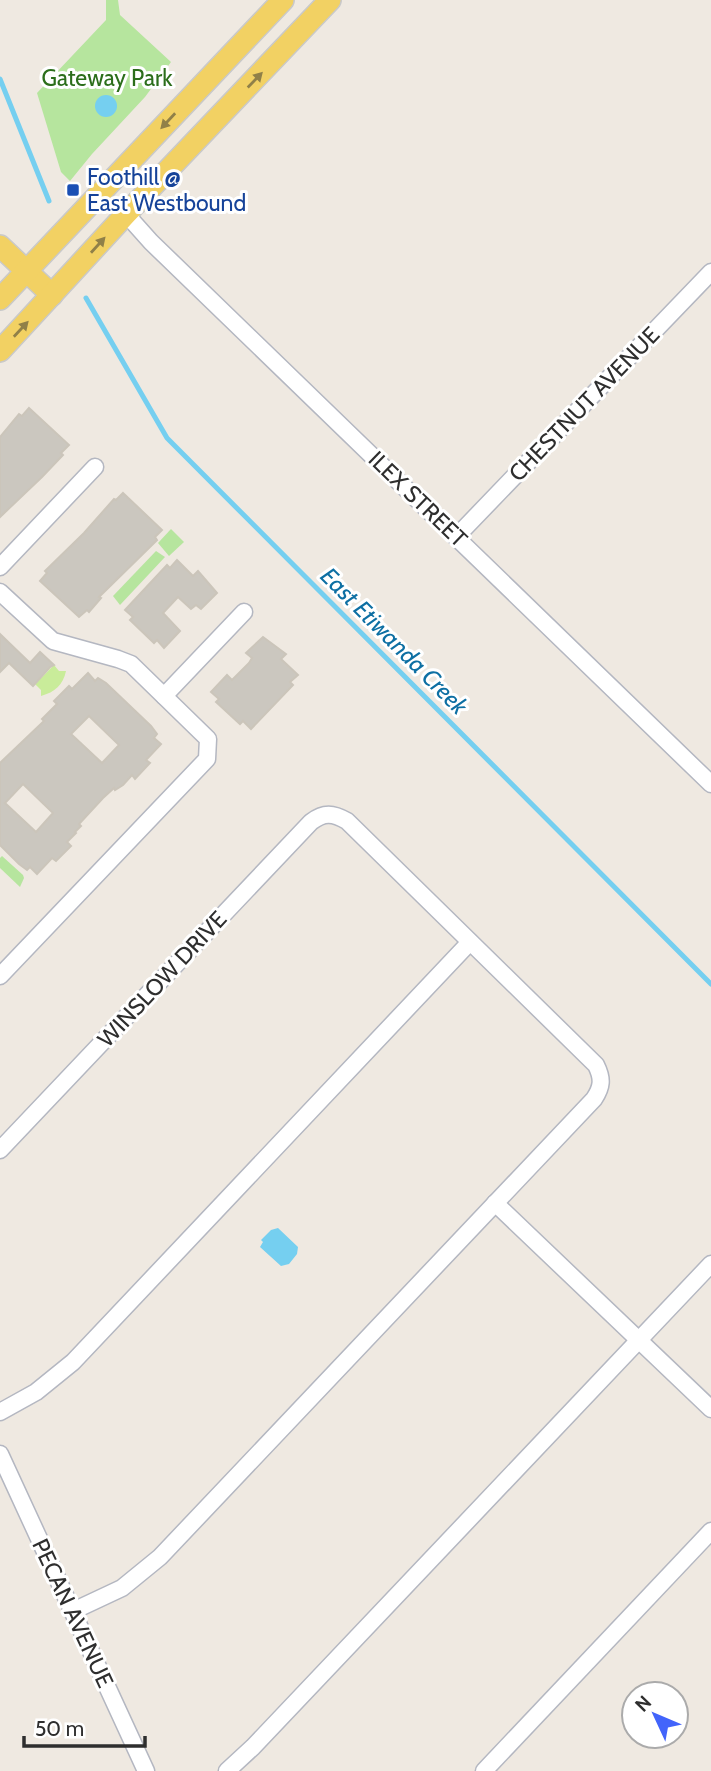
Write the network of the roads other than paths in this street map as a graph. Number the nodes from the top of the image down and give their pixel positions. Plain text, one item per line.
1 (283, 0) edge
2 (330, 0) edge
3 (126, 214) junction
4 (0, 246) edge
5 (26, 271) junction
6 (711, 272) edge
7 (52, 295) junction
8 (0, 299) edge
9 (0, 351) edge
10 (95, 467) dead end
11 (457, 536) junction
12 (0, 567) edge
13 (0, 592) edge
14 (244, 612) dead end
15 (164, 696) junction
16 (711, 784) edge
17 (470, 942) junction
18 (0, 976) edge
19 (0, 1150) edge
20 (495, 1203) junction
21 (711, 1264) edge
22 (639, 1340) junction
23 (711, 1409) edge
24 (0, 1412) edge
25 (0, 1454) edge
26 (711, 1531) edge
27 (73, 1611) junction
28 (146, 1771) edge
29 (227, 1771) edge
30 (484, 1771) edge

1 -> 5 main road
3 -> 2 main road
7 -> 3 main road
3 - 11 street, ILEX STREET
4 - 5 main road
5 - 7 main road
5 - 8 main road
6 - 11 street, CHESTNUT AVENUE
9 -> 7 main road
10 - 12 street
11 - 16 street, ILEX STREET
13 - 15 street
14 - 15 street
15 - 18 street
17 - 19 street, WINSLOW DRIVE
17 - 20 street
17 - 24 street
20 - 22 street
20 - 27 street
21 - 22 street
22 - 23 street
22 - 29 street
25 - 27 street, PECAN AVENUE
26 - 30 street
27 - 28 street, PECAN AVENUE

